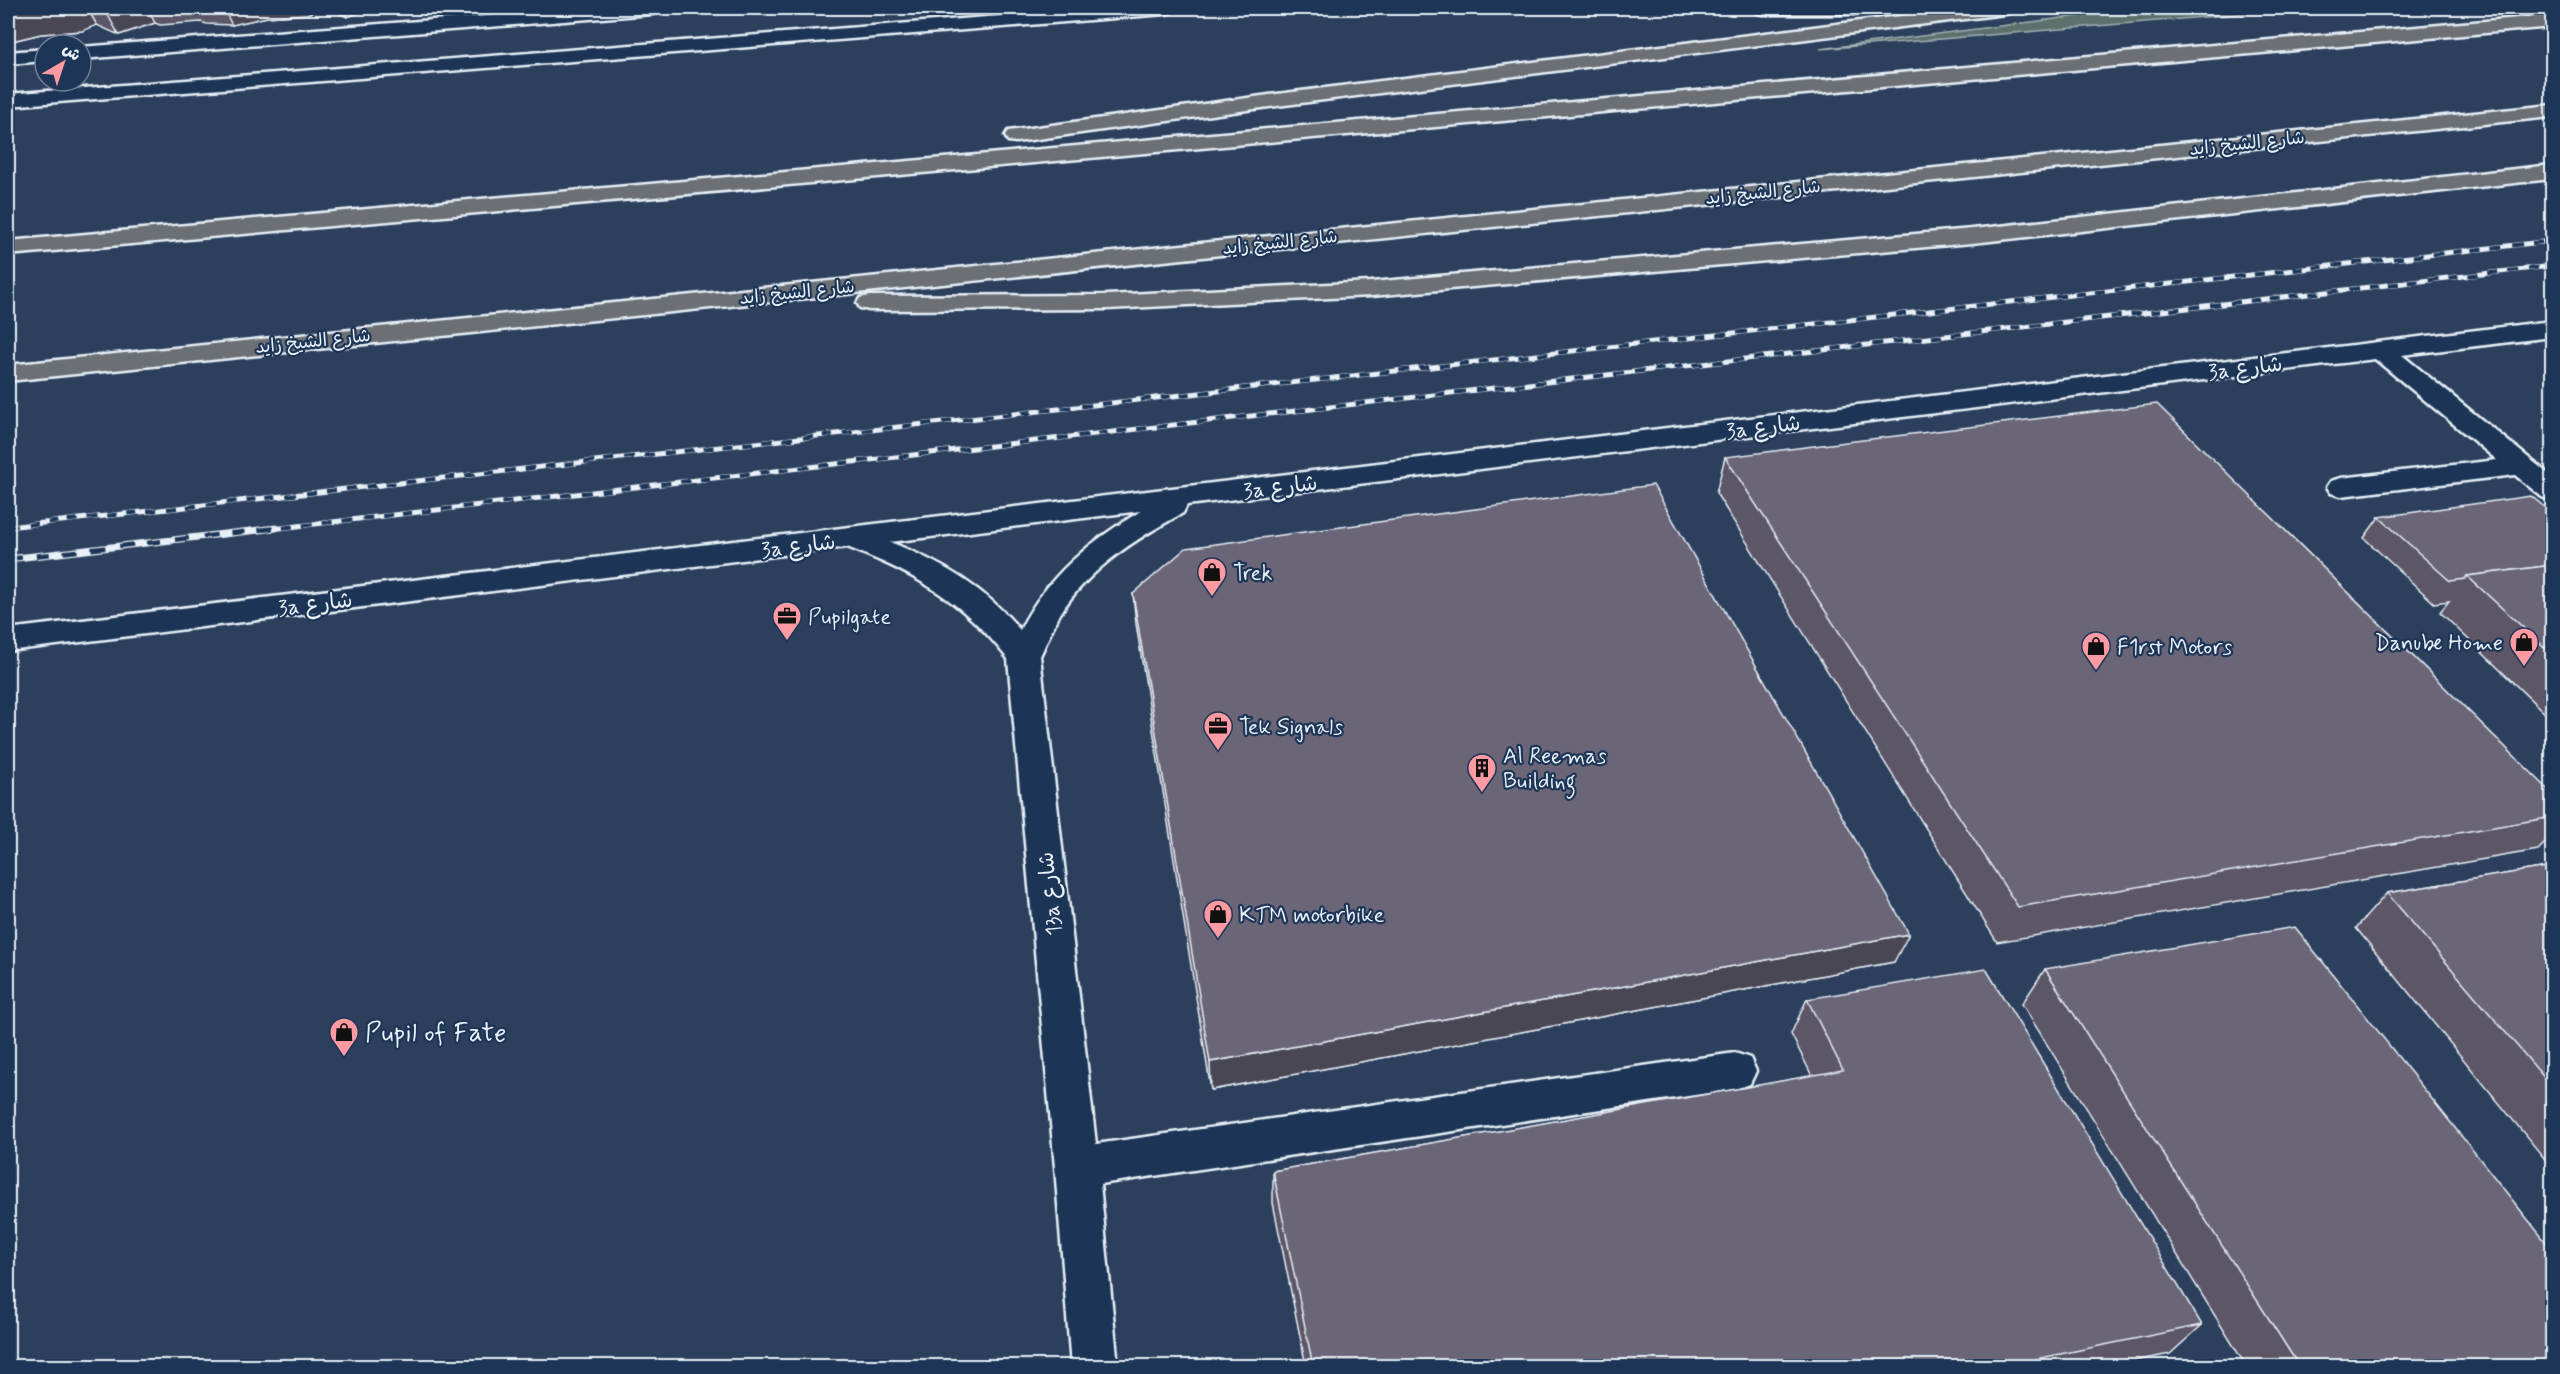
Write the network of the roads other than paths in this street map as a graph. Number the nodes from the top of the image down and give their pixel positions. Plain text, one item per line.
1 (652, 8) edge
2 (954, 8) edge
3 (1165, 8) edge
4 (1762, 8) edge
5 (1876, 8) edge
6 (2005, 8) edge
7 (1129, 9) edge
8 (1006, 20) junction
9 (2553, 21) edge
10 (93, 52) edge
11 (33, 56) edge
12 (8, 58) edge
13 (8, 99) edge
14 (2553, 111) edge
15 (2553, 172) edge
16 (719, 183) junction
17 (2422, 185) junction
18 (2553, 192) edge
19 (8, 248) edge
20 (711, 301) junction
21 (2553, 329) edge
22 (2380, 350) junction
23 (8, 372) edge
24 (2118, 383) junction
25 (2143, 408) edge
26 (2521, 466) junction
27 (2341, 487) dead end
28 (2553, 491) edge
29 (1190, 497) junction
30 (851, 538) junction
31 (8, 640) edge
32 (1024, 656) junction
33 (1735, 1071) dead end
34 (1077, 1167) junction
35 (1095, 1366) edge

1 - 10 street
2 - 8 street
3 - 7 street
4 - 5 highway
6 - 16 highway
7 - 8 street
8 - 13 street
9 - 16 highway
11 - 12 street
14 - 20 highway, شارع الشيخ زايد
15 - 17 highway
16 - 19 highway
17 - 18 highway
17 - 20 highway
20 - 23 highway, شارع الشيخ زايد
21 - 22 street, 3a شارع
22 - 24 street, 3a شارع
22 - 26 street
24 - 25 street
24 - 29 street, 3a شارع
26 - 27 street
26 - 28 street
29 - 30 street, 3a شارع
29 - 32 street
30 - 31 street, 3a شارع
30 - 32 street
32 - 34 street, 13a شارع
33 - 34 street
34 - 35 street, 13a شارع

